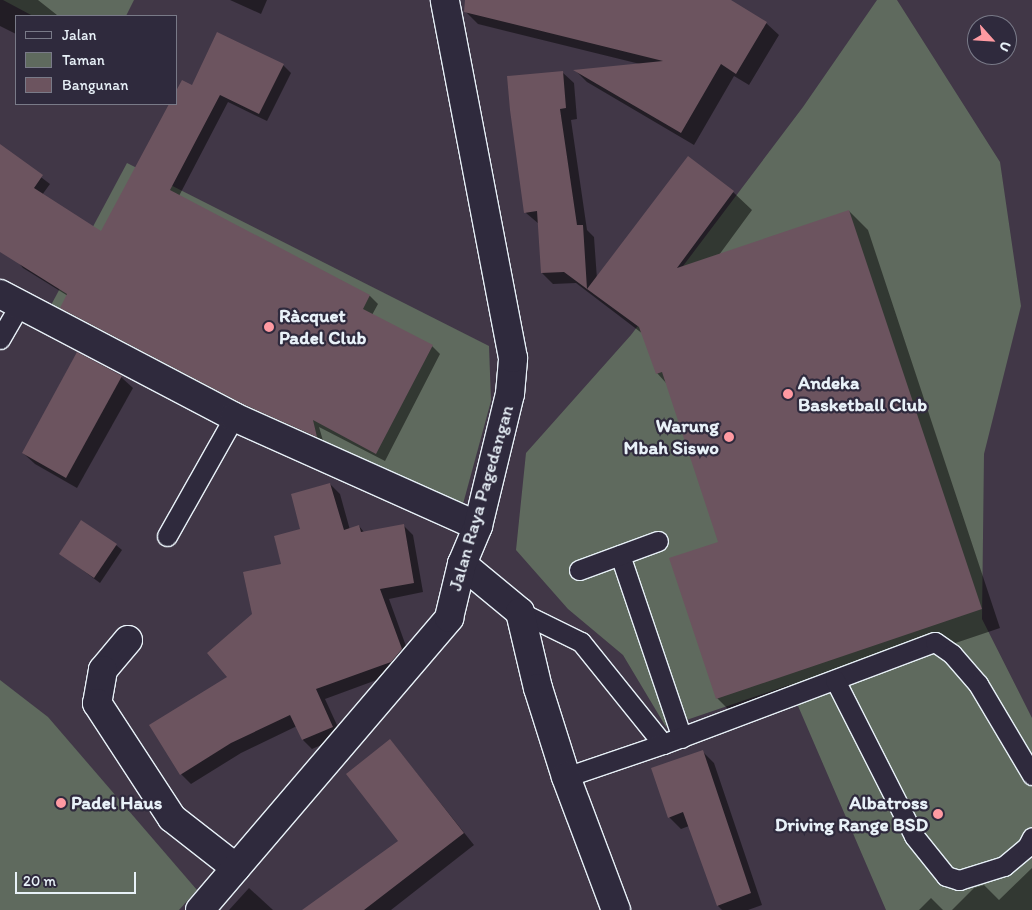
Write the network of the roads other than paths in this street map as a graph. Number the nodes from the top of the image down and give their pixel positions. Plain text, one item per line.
1 (445, 0) edge
2 (10, 299) edge
3 (0, 339) edge
4 (234, 417) junction
5 (478, 526) junction
6 (167, 536) dead end
7 (658, 541) dead end
8 (620, 555) junction
9 (462, 564) junction
10 (579, 570) dead end
11 (520, 612) junction
12 (128, 640) dead end
13 (834, 680) junction
14 (682, 738) junction
15 (663, 744) junction
16 (1032, 775) edge
17 (566, 777) junction
18 (1032, 836) edge
19 (236, 868) junction
20 (609, 908) edge
21 (200, 910) edge

1 - 5 street, Jalan Raya Pagedangan
2 - 3 lane
2 - 4 street
4 - 5 street
4 - 6 lane
5 - 9 street, Jalan Raya Pagedangan
7 - 8 lane
8 - 10 lane
8 - 14 lane
9 - 11 street
9 - 19 street, Jalan Raya Pagedangan
11 - 15 lane
11 - 17 street
12 - 19 street
13 - 14 lane
13 - 16 lane
13 - 18 lane
14 - 15 lane
15 - 17 lane
17 - 20 street
19 - 21 street, Jalan Raya Pagedangan

